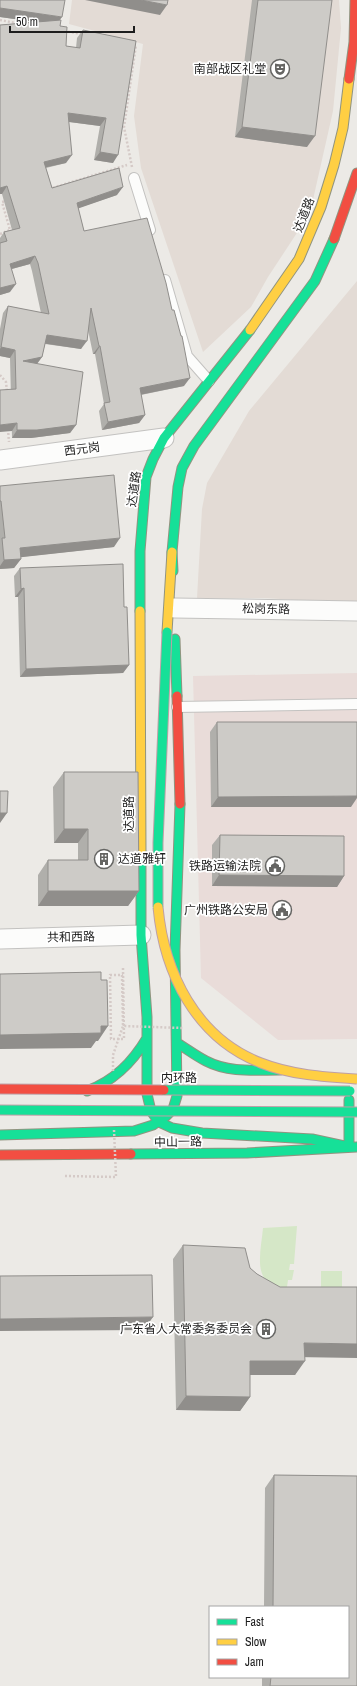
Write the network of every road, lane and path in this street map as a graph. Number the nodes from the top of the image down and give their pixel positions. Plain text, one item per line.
1 (355, 0) edge
2 (0, 20) edge
3 (6, 21) junction
4 (28, 25) edge
5 (8, 28) edge
6 (57, 29) edge
7 (86, 35) edge
8 (129, 44) edge
9 (352, 96) edge
10 (131, 164) junction
11 (357, 173) edge
12 (134, 178) joint
13 (48, 182) edge
14 (50, 188) junction
15 (43, 190) edge
16 (9, 200) edge
17 (1, 203) edge
18 (0, 234) edge
19 (152, 237) edge
20 (161, 267) edge
21 (0, 375) edge
22 (208, 381) junction
23 (7, 397) edge
24 (8, 428) edge
25 (164, 438) junction
26 (5, 459) edge
27 (172, 552) junction
28 (174, 608) junction
29 (357, 611) edge
30 (357, 704) edge
31 (178, 707) junction
32 (141, 935) junction
33 (0, 939) edge
34 (122, 961) dead end
35 (184, 1028) dead end
36 (148, 1038) junction
37 (177, 1043) junction
38 (357, 1070) edge
39 (357, 1079) edge
40 (0, 1089) edge
41 (357, 1091) edge
42 (0, 1097) edge
43 (67, 1098) junction
44 (126, 1098) junction
45 (147, 1098) junction
46 (177, 1099) junction
47 (353, 1100) edge
48 (0, 1110) edge
49 (357, 1112) edge
50 (159, 1122) junction
51 (126, 1132) junction
52 (0, 1135) edge
53 (353, 1147) edge
54 (0, 1155) edge

1 - 9 main road, 达道路
2 - 3 path
3 - 4 path
3 - 5 path
6 - 7 path
8 - 10 path
9 - 22 main road, 达道路
10 - 12 path
10 - 14 path
11 - 27 main road
12 - 19 lane
13 - 14 path
14 - 15 path
16 - 17 path
17 - 18 path
20 - 22 lane
21 - 23 path
22 - 25 main road, 达道路
24 - 26 path
25 - 26 street, 西元岗
25 - 32 main road, 达道路
27 - 28 main road
27 - 39 main road, bridge
28 - 29 street, 松岗东路
28 - 31 main road
30 - 31 lane
31 - 37 main road
32 - 33 street, 共和西路
32 - 36 main road, 达道路
34 - 35 path, bridge
36 - 43 main road
36 - 45 main road, 达道路
37 - 38 main road
37 - 46 main road
40 - 41 main road, 内环路, bridge
42 - 43 main road
43 - 44 main road
44 - 45 main road
44 - 51 main road
45 - 46 main road
45 - 50 main road
46 - 47 main road
46 - 50 main road
47 - 53 main road
48 - 49 main road, bridge
50 - 51 main road
50 - 53 main road
51 - 52 main road
53 - 54 main road, 中山一路

